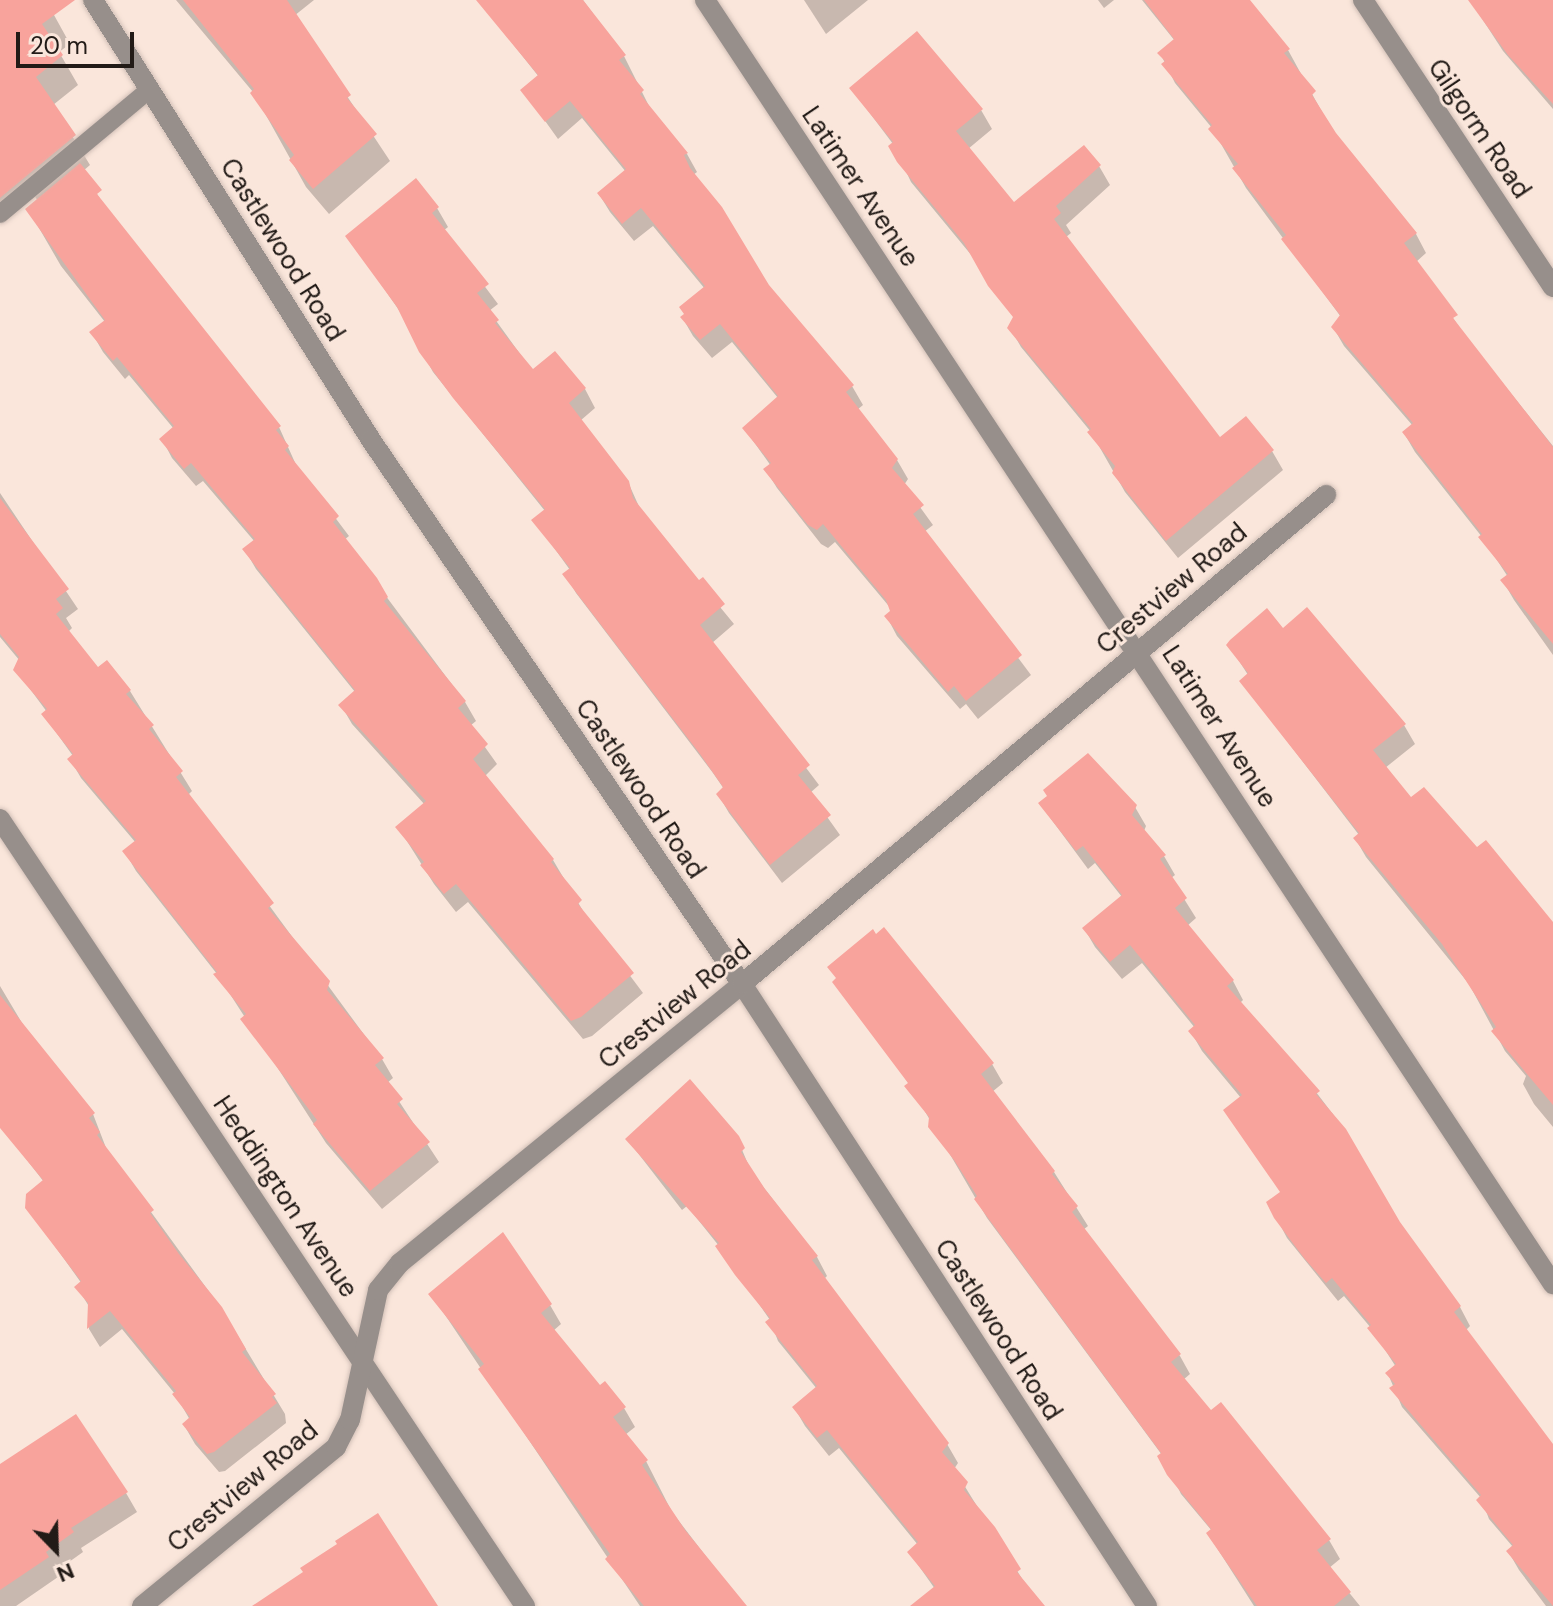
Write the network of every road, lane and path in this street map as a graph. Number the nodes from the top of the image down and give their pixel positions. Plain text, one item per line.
1 (93, 0) edge
2 (705, 0) edge
3 (1363, 0) edge
4 (150, 89) junction
5 (0, 214) edge
6 (1553, 287) edge
7 (1326, 495) dead end
8 (1138, 652) junction
9 (0, 819) edge
10 (742, 984) junction
11 (1553, 1284) edge
12 (362, 1358) junction
13 (142, 1606) edge
14 (525, 1606) edge
15 (1147, 1606) edge

1 - 4 street, Castlewood Road
2 - 8 street, Latimer Avenue
3 - 6 street, Gilgorm Road
4 - 5 lane
4 - 10 street, Castlewood Road
7 - 8 street, Crestview Road
8 - 10 street, Crestview Road
8 - 11 street, Latimer Avenue
9 - 12 street, Heddington Avenue
10 - 12 street, Crestview Road
10 - 15 street, Castlewood Road
12 - 13 street, Crestview Road
12 - 14 street, Heddington Avenue

